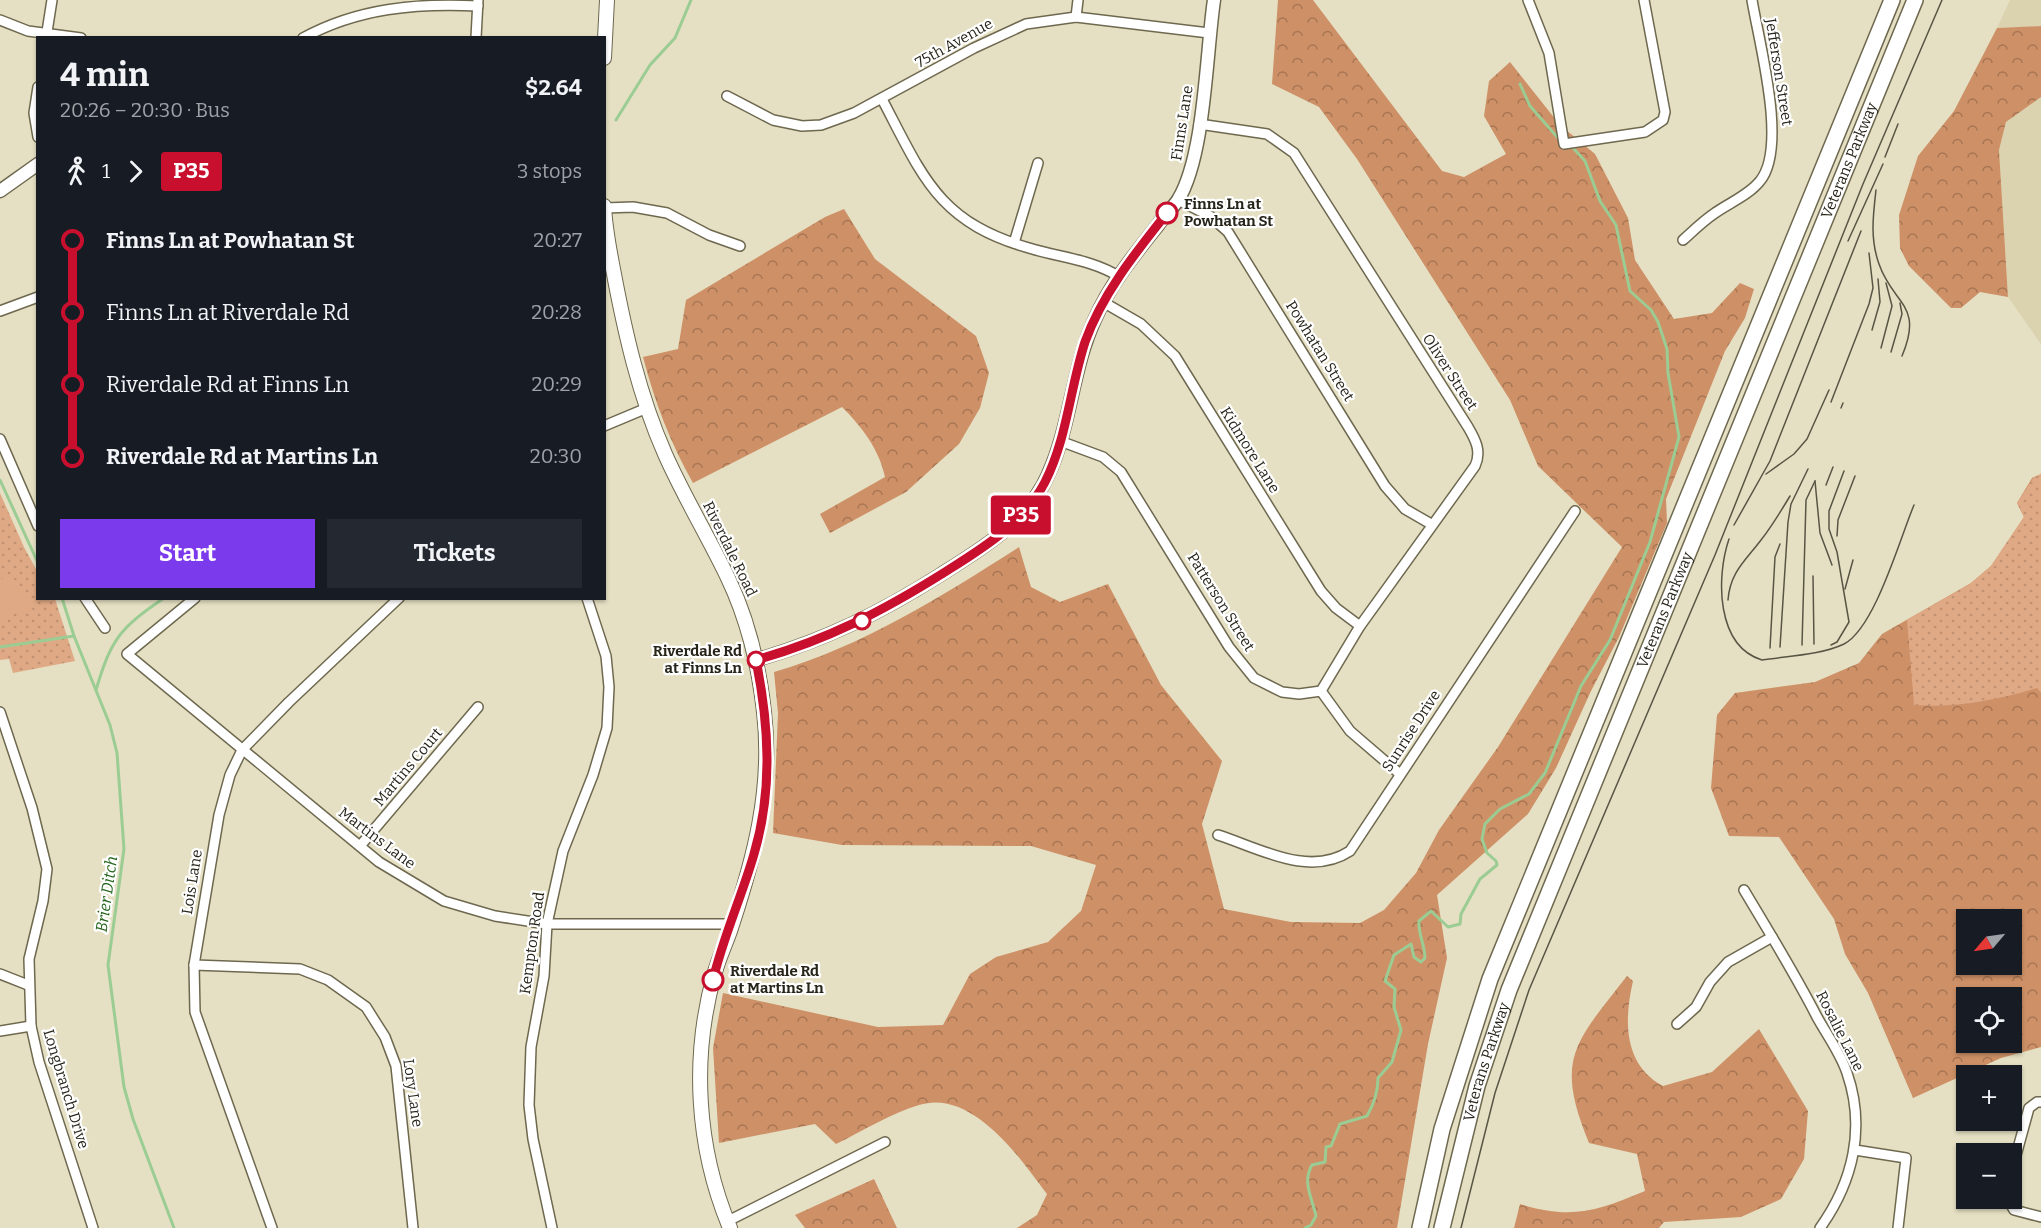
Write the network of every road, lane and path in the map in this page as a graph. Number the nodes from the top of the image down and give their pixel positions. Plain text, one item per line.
1 (52, 0) edge
2 (607, 0) edge
3 (1078, 0) edge
4 (1214, 0) edge
5 (1528, 0) edge
6 (1644, 0) edge
7 (1752, 0) edge
8 (1892, 0) edge
9 (1915, 0) edge
10 (478, 3) edge
11 (1076, 17) junction
12 (0, 20) edge
13 (1209, 33) junction
14 (46, 36) edge
15 (307, 36) edge
16 (476, 36) edge
17 (605, 36) edge
18 (727, 96) dead end
19 (882, 99) junction
20 (36, 100) edge
21 (1199, 124) junction
22 (36, 125) edge
23 (1038, 162) dead end
24 (36, 165) edge
25 (0, 191) edge
26 (1178, 200) junction
27 (606, 207) edge
28 (606, 220) edge
29 (1683, 240) dead end
30 (1014, 243) junction
31 (740, 246) dead end
32 (1120, 277) junction
33 (36, 298) edge
34 (1103, 303) junction
35 (0, 311) edge
36 (647, 408) junction
37 (606, 425) edge
38 (0, 439) edge
39 (1060, 441) junction
40 (1575, 511) dead end
41 (36, 521) edge
42 (1431, 524) junction
43 (86, 600) edge
44 (193, 600) edge
45 (397, 600) edge
46 (588, 600) edge
47 (1360, 626) junction
48 (105, 628) dead end
49 (756, 660) junction
50 (1321, 691) junction
51 (478, 707) dead end
52 (0, 712) edge
53 (242, 750) junction
54 (1400, 774) junction
55 (1218, 835) dead end
56 (360, 846) junction
57 (1744, 890) dead end
58 (547, 924) junction
59 (732, 924) junction
60 (1772, 937) junction
61 (194, 965) junction
62 (0, 974) edge
63 (28, 985) junction
64 (1677, 1024) dead end
65 (32, 1026) junction
66 (0, 1031) edge
67 (2041, 1102) edge
68 (885, 1142) dead end
69 (2019, 1143) edge
70 (1855, 1150) junction
71 (2013, 1209) edge
72 (2041, 1217) edge
73 (729, 1225) edge
74 (93, 1228) edge
75 (272, 1228) edge
76 (413, 1228) edge
77 (552, 1228) edge
78 (1420, 1228) edge
79 (1442, 1228) edge
80 (1820, 1228) edge
81 (1898, 1228) edge

1 - 14 street
2 - 17 main road
3 - 11 street
4 - 13 street, Finns Lane
5 - 6 street
7 - 29 street, Jefferson Street
8 - 78 main road, Veterans Parkway
9 - 79 main road, Veterans Parkway
10 - 15 street
10 - 16 street
11 - 13 street, 75th Avenue
11 - 19 street, 75th Avenue
12 - 14 street
13 - 21 street, Finns Lane
18 - 19 street, 75th Avenue
19 - 30 street
20 - 22 street
21 - 26 street, Finns Lane
21 - 42 street, Oliver Street
23 - 30 street
24 - 25 street
26 - 32 street, Finns Lane
26 - 42 street, Powhatan Street
27 - 31 street
28 - 36 main road, Riverdale Road
30 - 32 street
32 - 34 street, Finns Lane
33 - 35 street
34 - 39 street, Finns Lane
34 - 47 street, Kidmore Lane
36 - 37 street
36 - 49 main road, Riverdale Road
38 - 41 street
39 - 49 street, Finns Lane
39 - 50 street, Patterson Street
40 - 54 street, Sunrise Drive
42 - 47 street, Oliver Street
43 - 48 street
44 - 53 street, Martins Lane
45 - 53 street, Lois Lane
46 - 58 street, Kempton Road
47 - 50 street, Oliver Street
49 - 59 main road, Riverdale Road
50 - 54 street
51 - 56 street, Martins Court
52 - 63 street, Longbranch Drive
53 - 56 street, Martins Lane
53 - 61 street, Lois Lane
54 - 55 street, Sunrise Drive
56 - 58 street, Martins Lane
57 - 60 street, Rosalie Lane
58 - 59 street, Martins Lane
58 - 77 street, Kempton Road
59 - 73 main road, Riverdale Road
60 - 64 street
60 - 70 street, Rosalie Lane
61 - 75 street, Lois Lane
61 - 76 street, Lory Lane
62 - 63 street
63 - 65 street, Longbranch Drive
65 - 66 street
65 - 74 street, Longbranch Drive
67 - 69 street
68 - 73 street
70 - 80 street, Rosalie Lane
70 - 81 street
71 - 72 street

